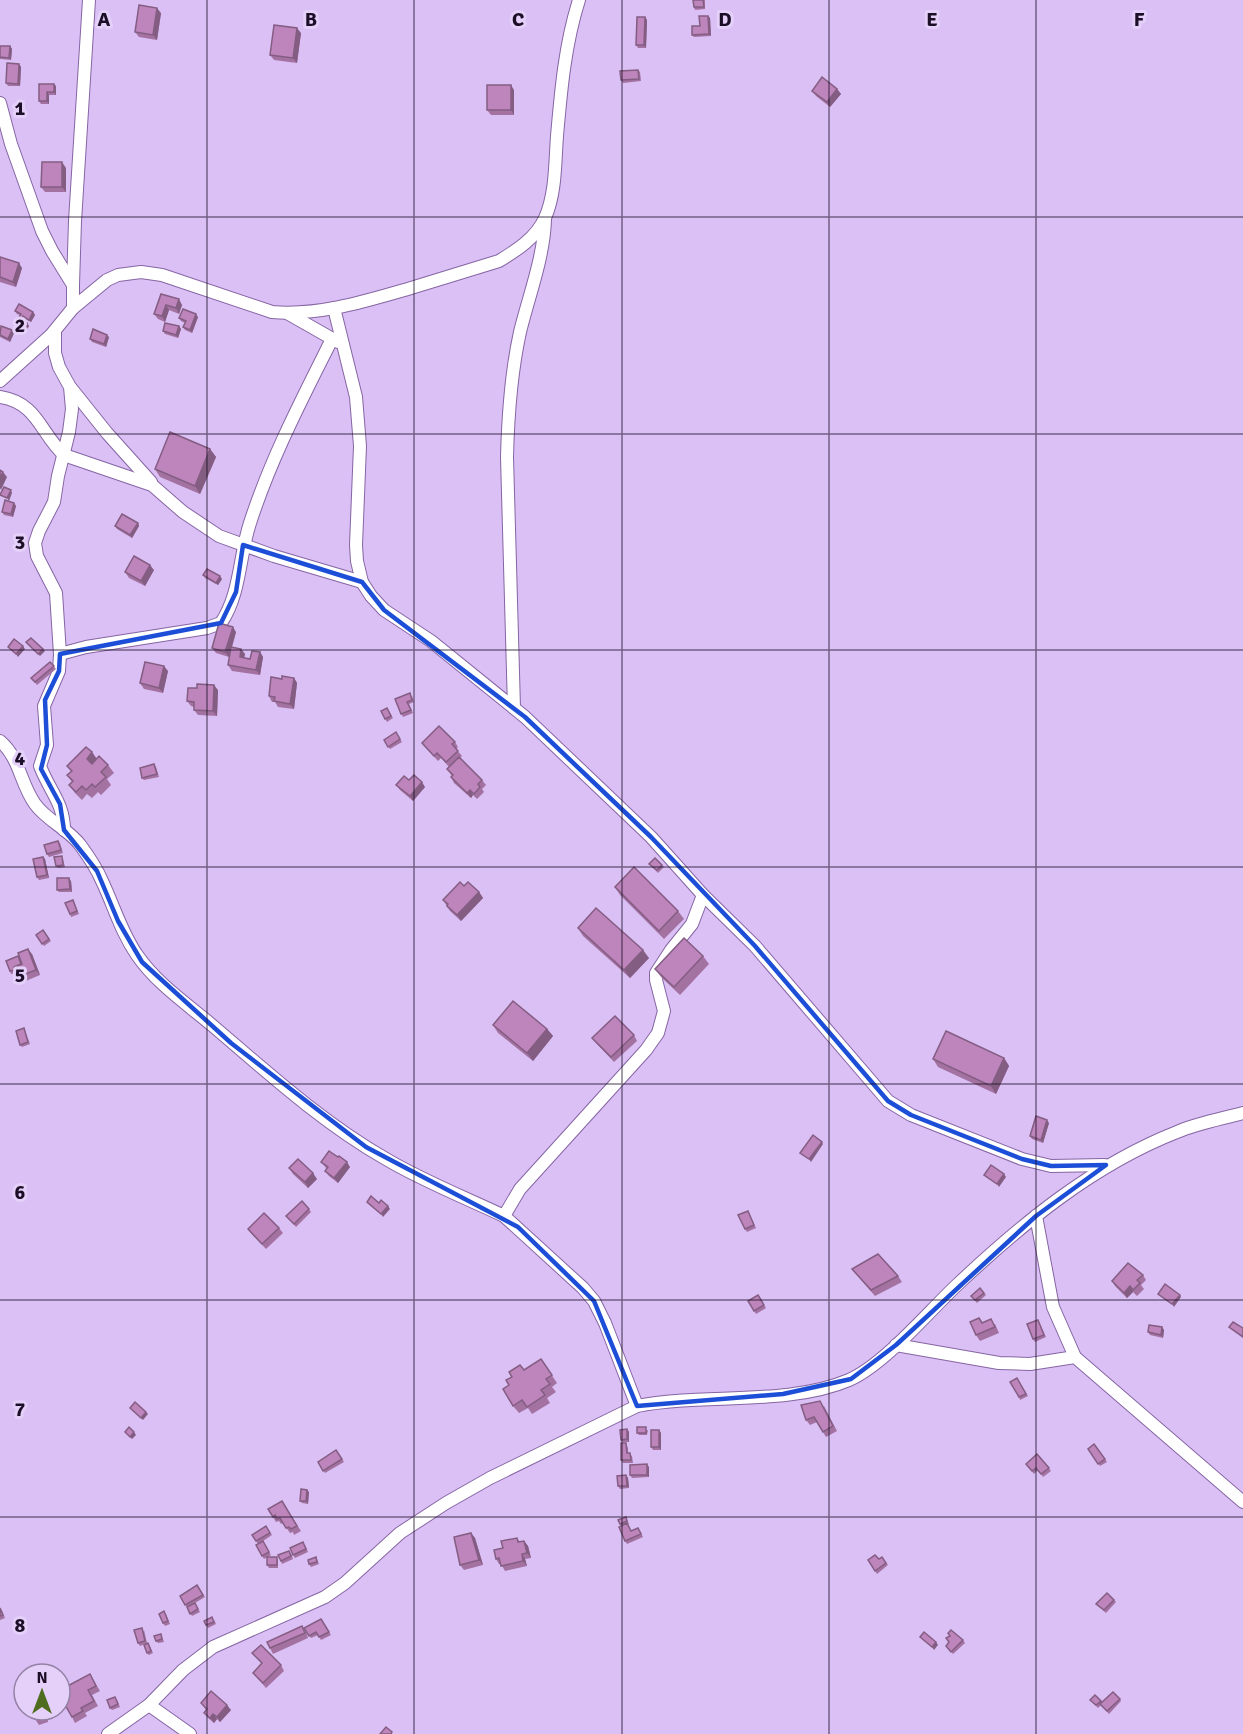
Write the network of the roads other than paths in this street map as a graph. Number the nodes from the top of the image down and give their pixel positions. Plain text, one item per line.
1 (89, 0) edge
2 (579, 0) edge
3 (0, 103) edge
4 (545, 217) junction
5 (74, 285) junction
6 (73, 308) junction
7 (334, 308) junction
8 (287, 313) junction
9 (55, 331) junction
10 (332, 339) junction
11 (344, 345) junction
12 (0, 381) edge
13 (70, 387) junction
14 (0, 397) edge
15 (64, 455) junction
16 (152, 484) junction
17 (243, 545) junction
18 (362, 582) junction
19 (60, 654) junction
20 (514, 708) junction
21 (0, 741) edge
22 (64, 830) junction
23 (704, 895) junction
24 (1243, 1113) edge
25 (1106, 1165) junction
26 (504, 1216) junction
27 (1036, 1216) junction
28 (896, 1345) junction
29 (1075, 1357) junction
30 (637, 1406) junction
31 (1243, 1502) edge
32 (149, 1705) junction
33 (108, 1734) edge
34 (190, 1734) edge

1 - 5 street
2 - 4 street
3 - 5 street
4 - 7 street
4 - 20 street
5 - 6 street
6 - 8 street
6 - 9 street
7 - 8 street
7 - 11 street
8 - 10 street
9 - 12 street
9 - 13 street
10 - 11 street
10 - 17 street
11 - 18 street
13 - 15 street
13 - 16 street
14 - 15 street
15 - 16 street
15 - 19 street
16 - 17 street
17 - 18 street
17 - 19 street
18 - 20 street
19 - 22 street
20 - 23 street
21 - 22 street
22 - 26 street
23 - 25 street
23 - 26 street
24 - 25 street
25 - 27 street
26 - 30 street
27 - 28 street
27 - 29 street
28 - 29 street
28 - 30 street
29 - 31 street
30 - 32 street
32 - 33 street
32 - 34 street

